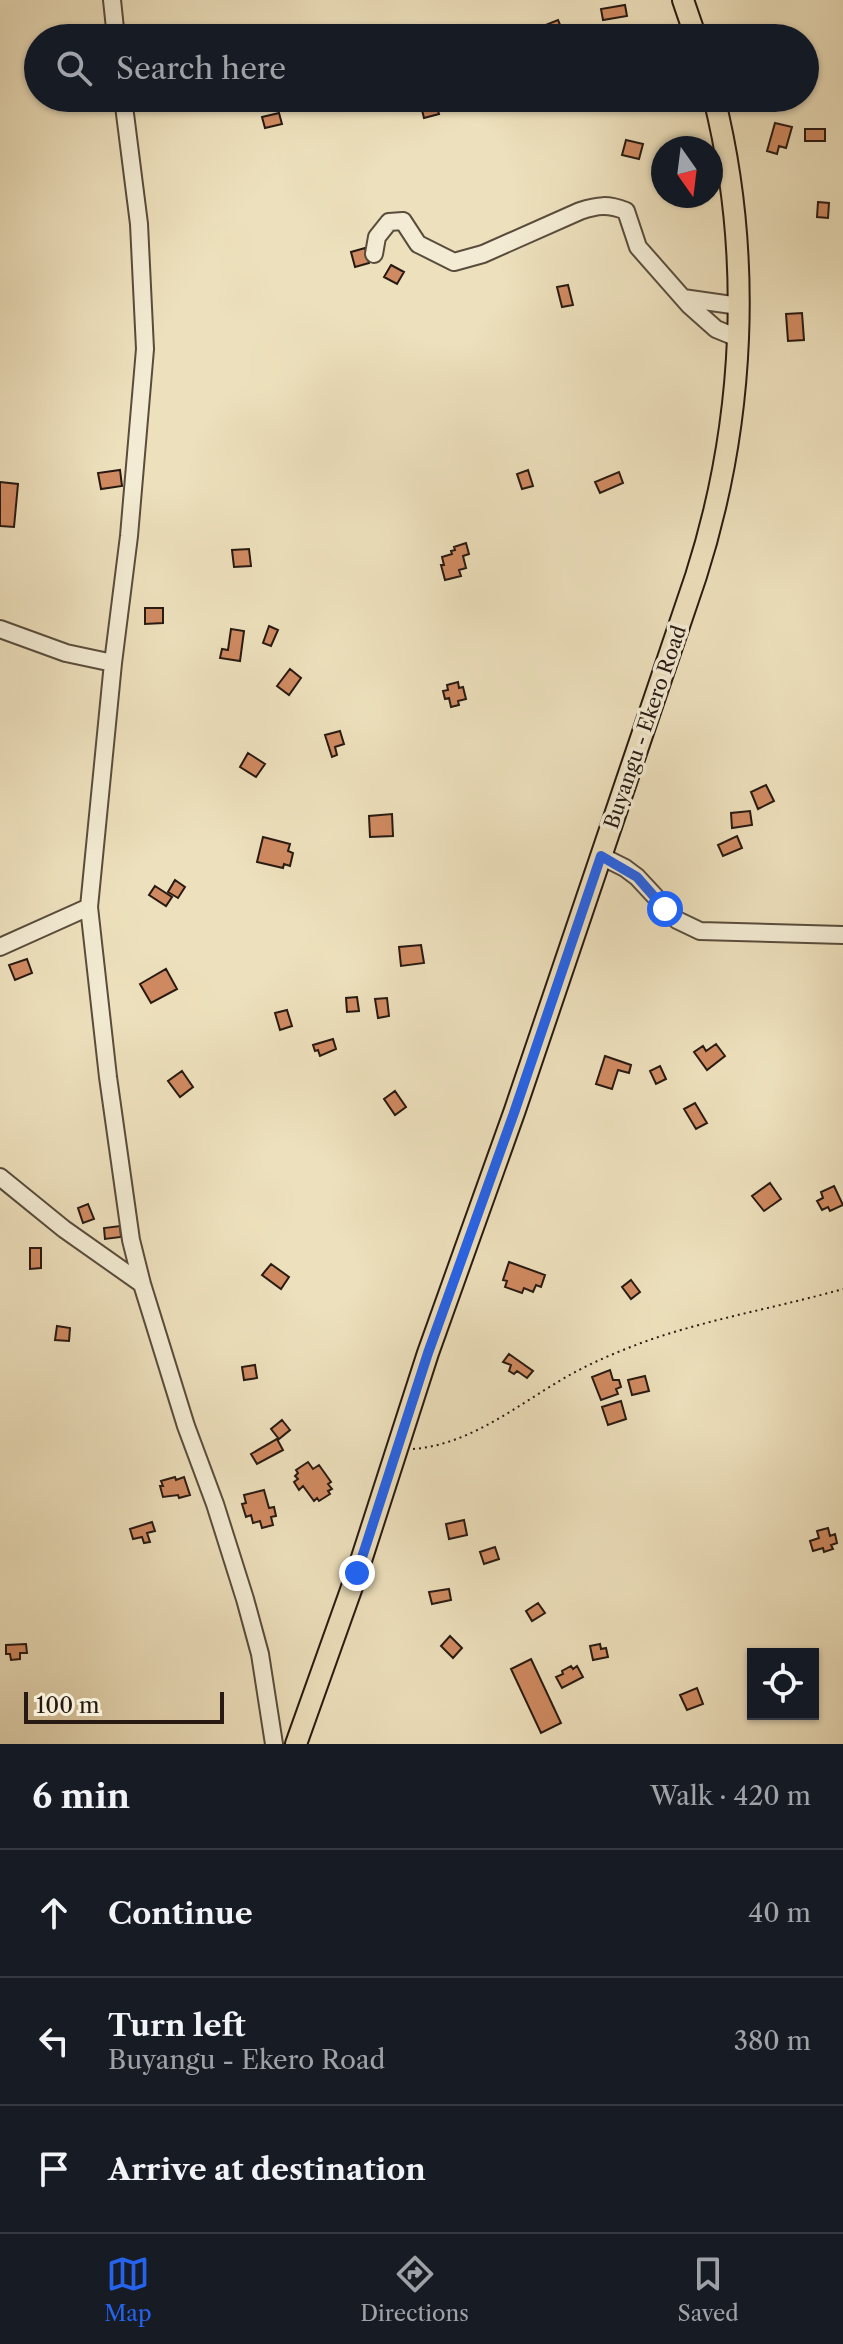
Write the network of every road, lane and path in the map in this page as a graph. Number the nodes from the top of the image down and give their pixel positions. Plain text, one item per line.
1 (112, 0) edge
2 (683, 0) edge
3 (115, 24) edge
4 (691, 24) edge
5 (125, 112) edge
6 (717, 112) edge
7 (374, 254) dead end
8 (683, 298) junction
9 (739, 306) junction
10 (738, 338) junction
11 (0, 629) edge
12 (113, 663) junction
13 (601, 856) junction
14 (89, 907) junction
15 (843, 935) edge
16 (0, 947) edge
17 (0, 1177) edge
18 (142, 1284) junction
19 (843, 1289) edge
20 (396, 1450) junction
21 (274, 1744) edge
22 (296, 1744) edge

1 - 3 street
2 - 4 main road
5 - 12 street
6 - 9 main road, Buyangu - Ekero Road
7 - 8 street
8 - 9 street
8 - 10 street
9 - 10 main road, Buyangu - Ekero Road
10 - 13 main road, Buyangu - Ekero Road
11 - 12 street
12 - 14 street
13 - 15 street
13 - 20 main road, Buyangu - Ekero Road
14 - 16 street
14 - 18 street
17 - 18 street
18 - 21 street
19 - 20 path
20 - 22 main road, Buyangu - Ekero Road

